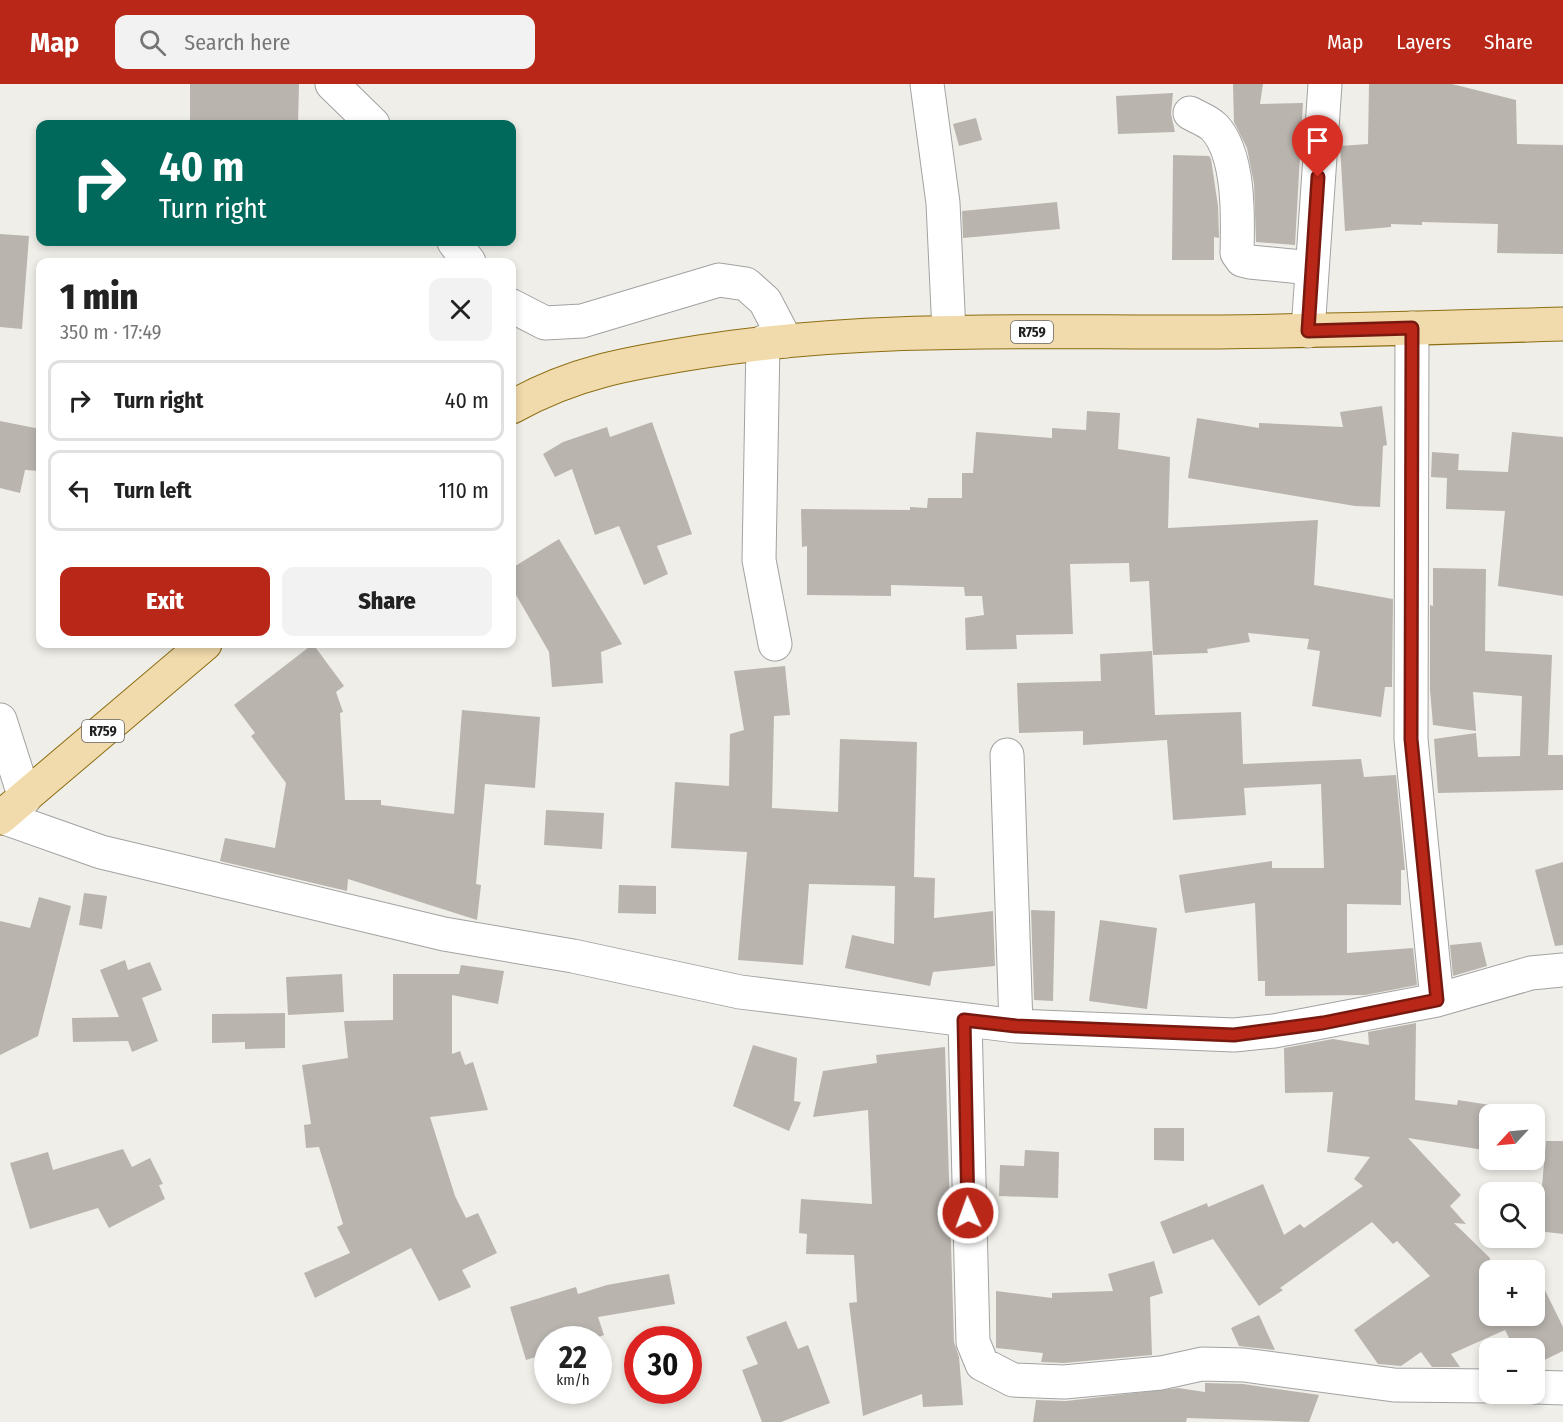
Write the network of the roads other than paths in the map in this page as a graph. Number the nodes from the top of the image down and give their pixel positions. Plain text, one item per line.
1 (332, 84) edge
2 (927, 84) edge
3 (1325, 84) edge
4 (1190, 113) dead end
5 (369, 120) edge
6 (1312, 268) junction
7 (516, 308) edge
8 (1563, 324) edge
9 (1412, 328) junction
10 (1308, 331) junction
11 (949, 332) junction
12 (775, 341) junction
13 (516, 405) edge
14 (775, 644) dead end
15 (199, 648) edge
16 (0, 720) edge
17 (1007, 755) dead end
18 (9, 811) edge
19 (1563, 970) edge
20 (1437, 1000) junction
21 (964, 1020) junction
22 (1016, 1026) junction
23 (1479, 1386) edge
24 (1545, 1387) edge
25 (1563, 1388) edge

1 - 5 street
2 - 11 street
3 - 6 street
4 - 6 street
6 - 10 street
7 - 12 street
8 - 9 main road, R759
9 - 10 main road, R759
9 - 20 street
10 - 11 main road, R759
11 - 12 main road, R759
12 - 13 main road, R759
12 - 14 street
15 - 18 main road, R759
16 - 18 street
17 - 22 street
18 - 21 street
19 - 20 street
20 - 22 street
21 - 22 street
21 - 23 street
24 - 25 street

